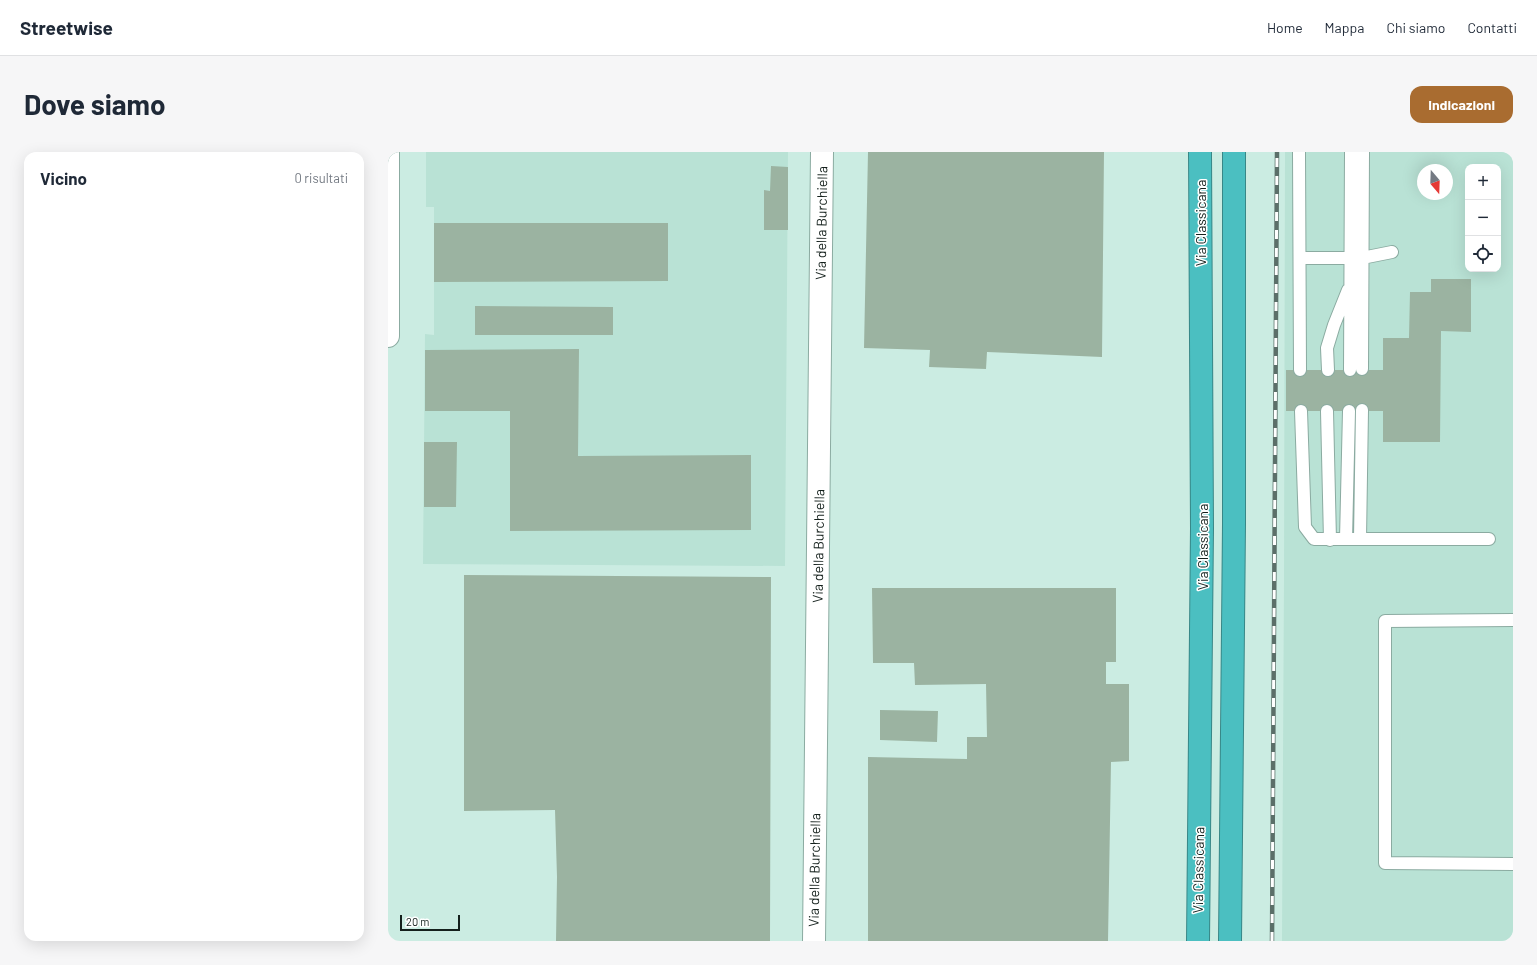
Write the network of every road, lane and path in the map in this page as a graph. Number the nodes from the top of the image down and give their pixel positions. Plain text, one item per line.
1 (388, 152) edge
2 (822, 152) edge
3 (1200, 152) edge
4 (1234, 152) edge
5 (1299, 152) edge
6 (1351, 152) edge
7 (1363, 152) edge
8 (1392, 252) dead end
9 (1300, 258) junction
10 (1357, 258) junction
11 (1351, 284) junction
12 (388, 336) edge
13 (1300, 370) dead end
14 (1328, 370) dead end
15 (1362, 410) dead end
16 (1301, 411) dead end
17 (1327, 411) dead end
18 (1349, 411) dead end
19 (1346, 539) junction
20 (1360, 539) junction
21 (1489, 539) dead end
22 (1330, 540) junction
23 (1513, 620) edge
24 (1513, 864) edge
25 (814, 941) edge
26 (1198, 941) edge
27 (1230, 941) edge

1 - 12 street
2 - 25 street, Via della Burchiella
3 - 26 highway, Via Classicana
4 - 27 highway
5 - 9 lane
6 - 10 lane
7 - 10 lane
8 - 10 lane
9 - 10 lane
9 - 13 lane
10 - 11 lane
10 - 11 lane
11 - 14 lane
15 - 20 lane
16 - 22 lane
17 - 22 lane
18 - 19 lane
19 - 20 lane
19 - 22 lane
20 - 21 lane
23 - 24 lane

